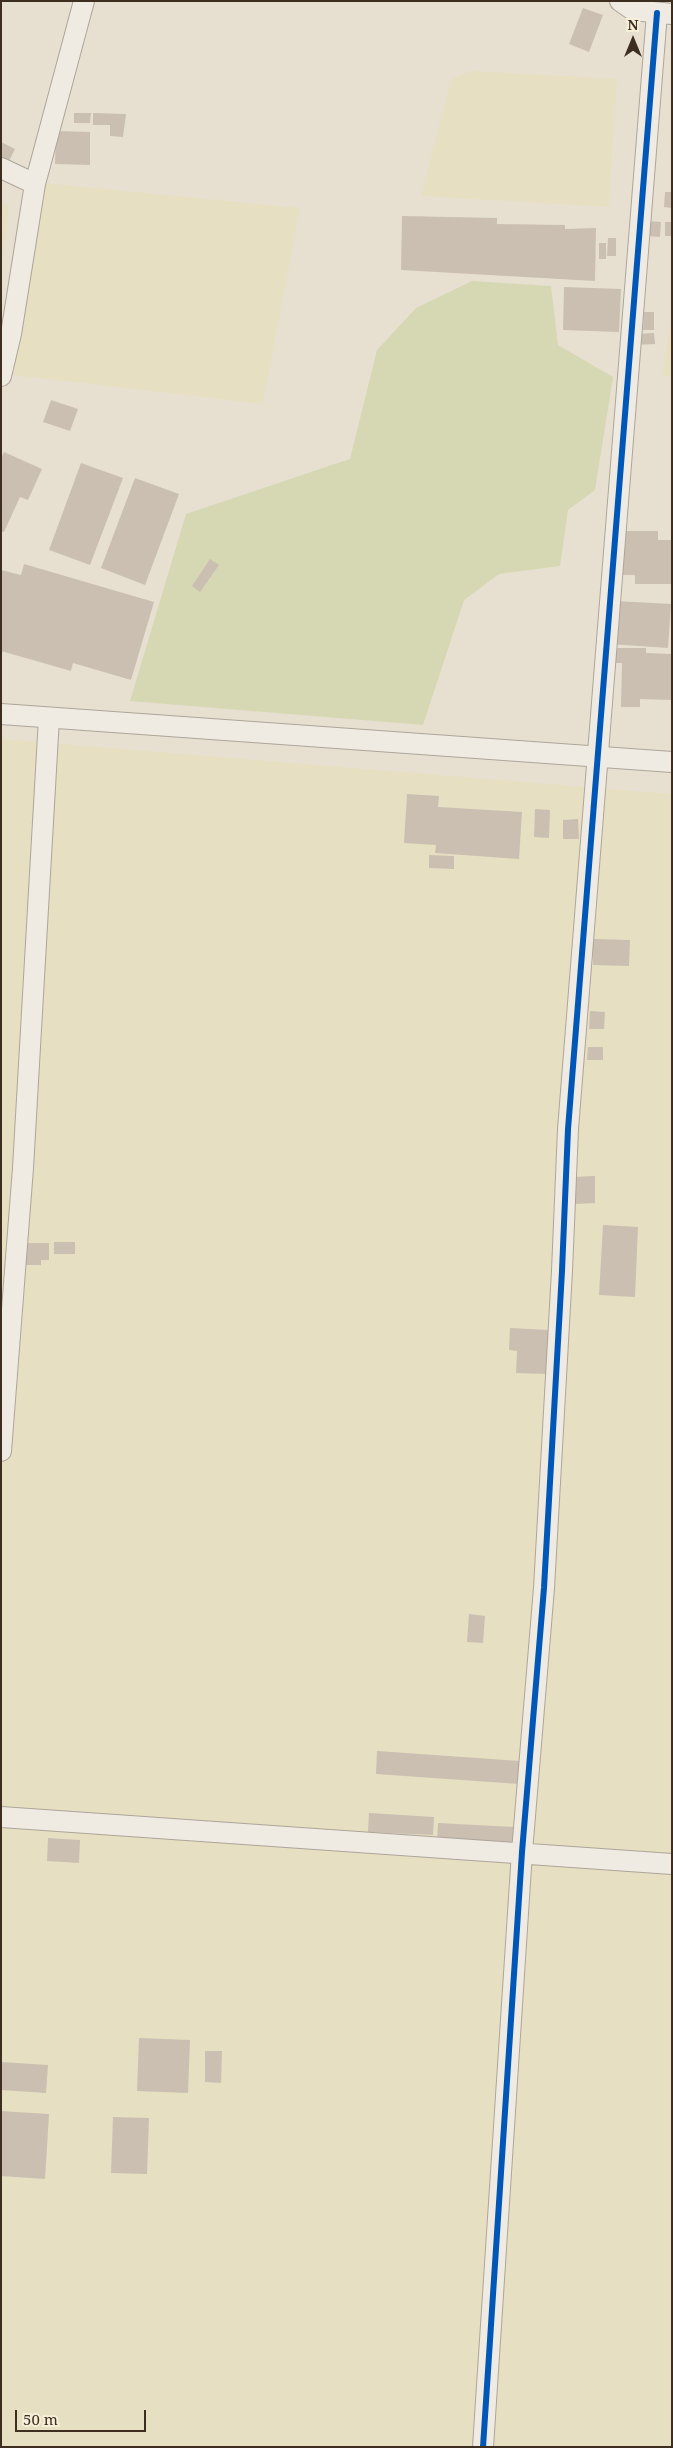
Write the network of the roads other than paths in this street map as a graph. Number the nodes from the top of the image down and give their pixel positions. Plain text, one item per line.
1 (84, 1) edge
2 (620, 1) edge
3 (664, 13) edge
4 (1, 168) edge
5 (35, 184) junction
6 (1, 376) edge
7 (1, 714) edge
8 (49, 718) junction
9 (596, 757) junction
10 (672, 762) edge
11 (1, 1450) edge
12 (1, 1817) edge
13 (522, 1852) junction
14 (672, 1864) edge
15 (482, 2447) edge

1 - 5 street
2 - 3 street
3 - 9 street
4 - 5 street
5 - 6 street
7 - 8 street
8 - 9 street
8 - 11 street
9 - 10 street
9 - 13 street
12 - 13 street
13 - 14 street
13 - 15 street

